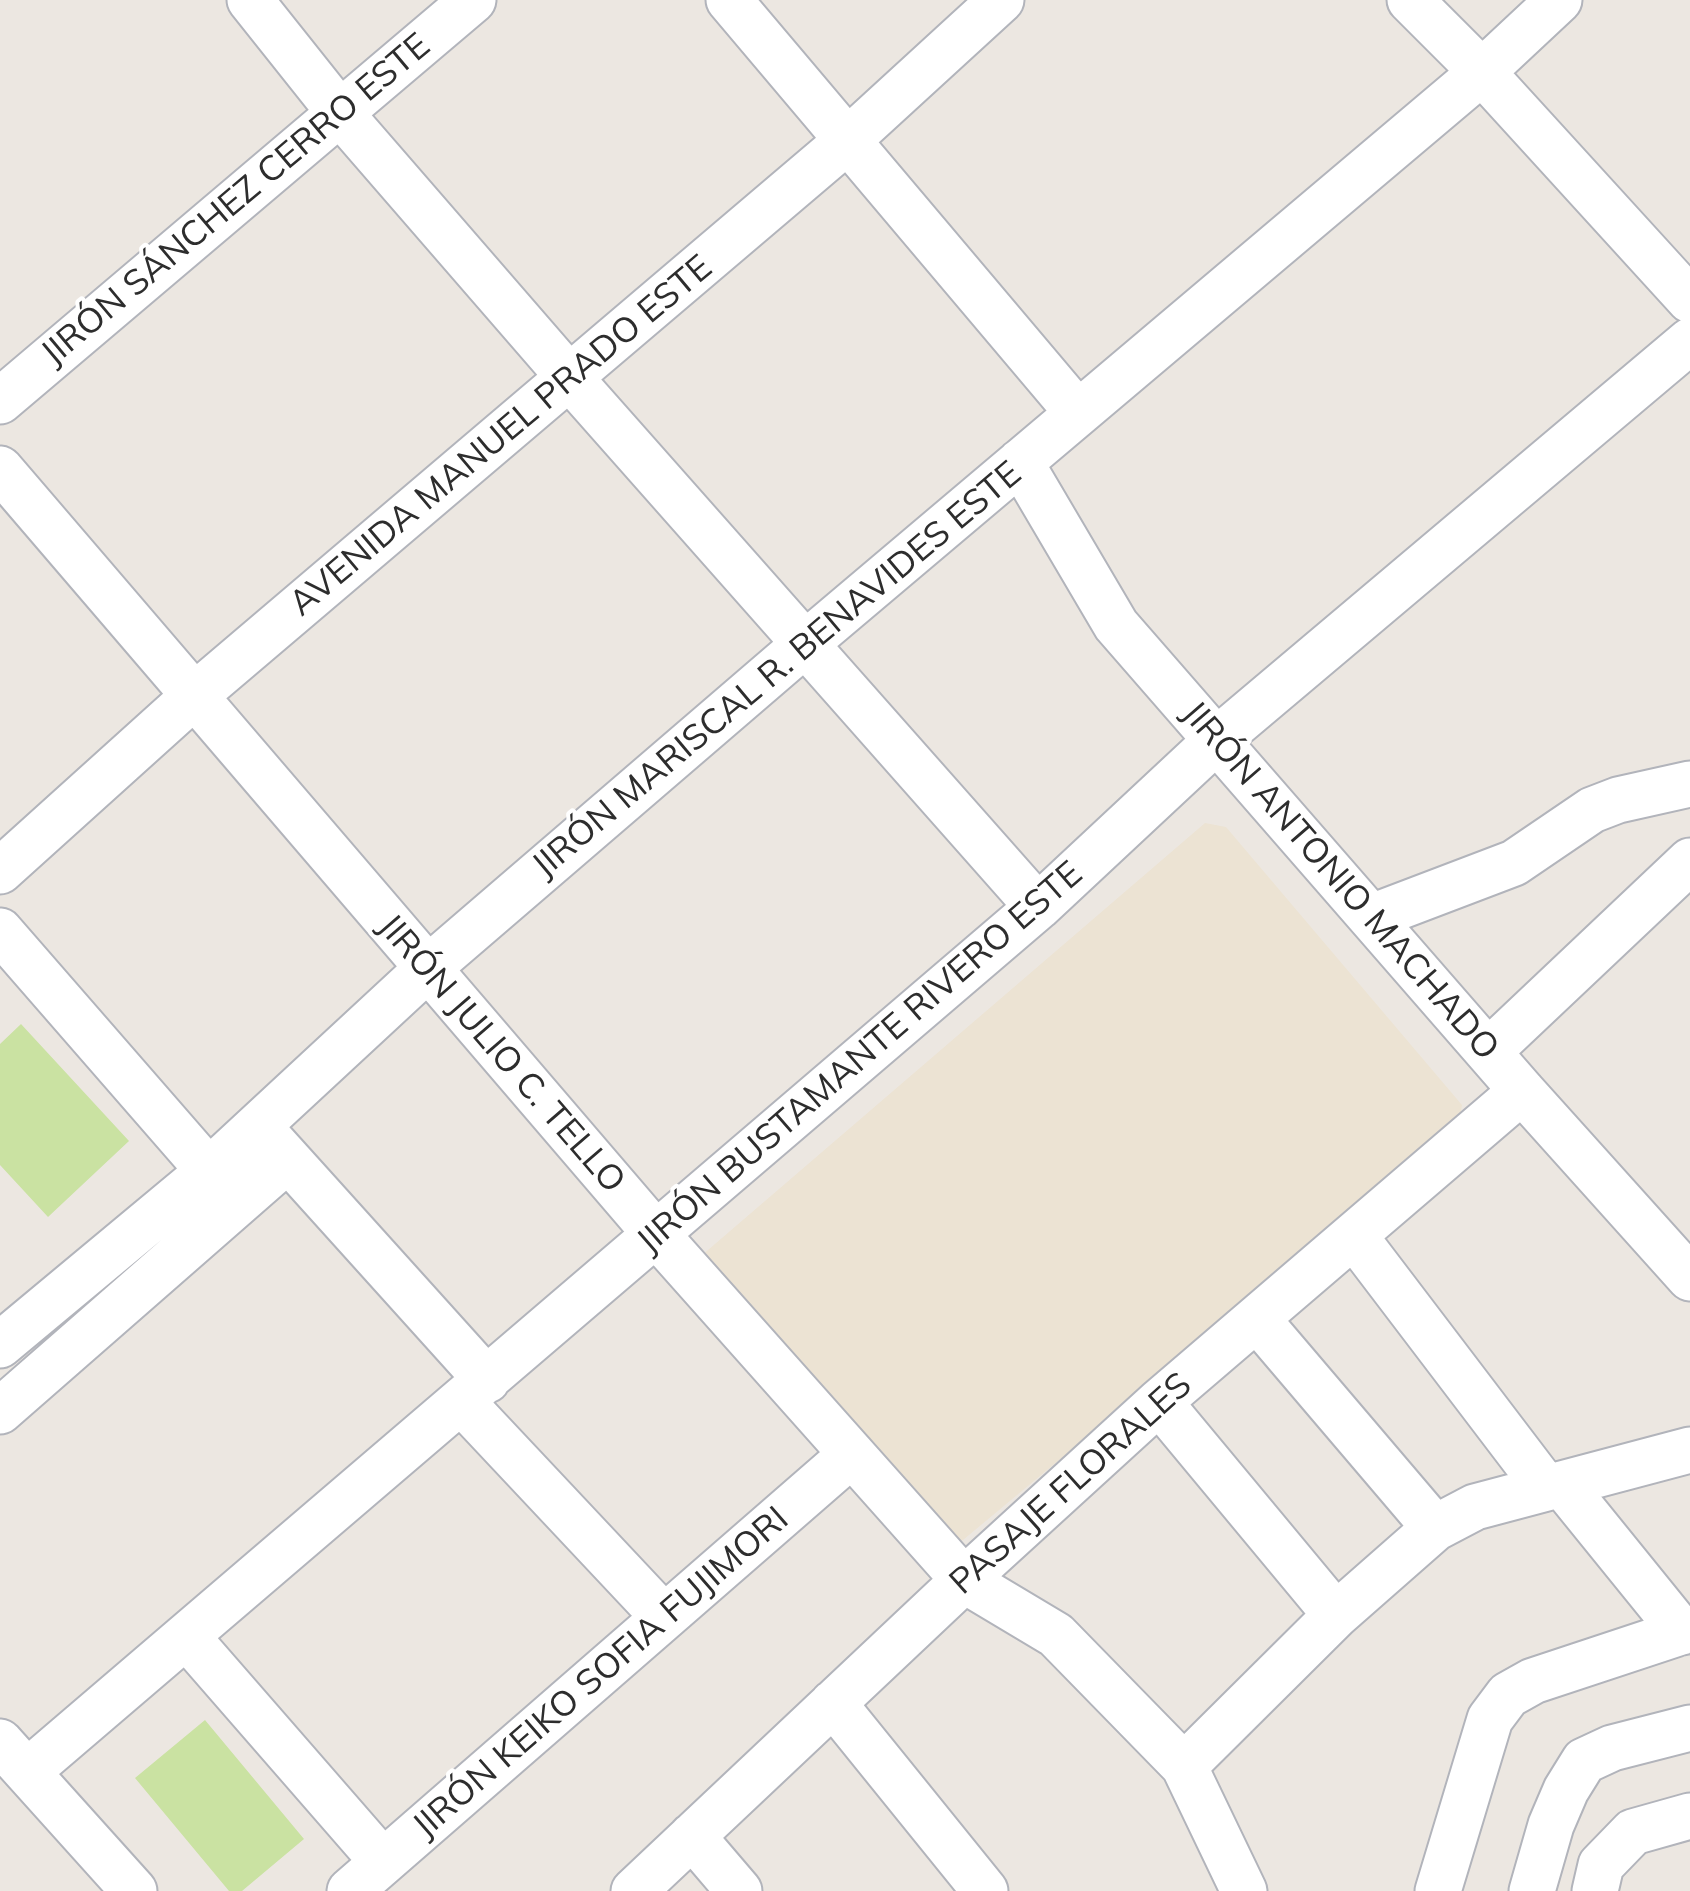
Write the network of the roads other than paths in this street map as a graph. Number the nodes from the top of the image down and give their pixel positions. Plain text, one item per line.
1 (250, 0) edge
2 (473, 0) edge
3 (728, 0) edge
4 (1001, 0) edge
5 (1410, 0) edge
6 (1558, 0) edge
7 (1482, 72) junction
8 (340, 113) junction
9 (847, 141) junction
10 (1690, 300) edge
11 (1690, 341) edge
12 (569, 377) junction
13 (0, 400) edge
14 (1078, 413) junction
15 (1020, 462) junction
16 (0, 469) edge
17 (805, 644) junction
18 (193, 697) junction
19 (1218, 739) junction
20 (1690, 784) edge
21 (1690, 861) edge
22 (0, 871) edge
23 (1038, 907) junction
24 (1372, 917) junction
25 (0, 931) edge
26 (427, 969) junction
27 (1488, 1052) junction
28 (1522, 1091) junction
29 (273, 1143) junction
30 (209, 1171) junction
31 (656, 1234) junction
32 (1355, 1237) junction
33 (1685, 1261) edge
34 (1257, 1319) junction
35 (3, 1336) edge
36 (42, 1374) junction
37 (474, 1390) junction
38 (1159, 1402) junction
39 (0, 1411) edge
40 (1690, 1450) edge
41 (852, 1454) junction
42 (1554, 1486) junction
43 (1435, 1528) junction
44 (964, 1580) junction
45 (1336, 1615) junction
46 (664, 1617) junction
47 (1686, 1631) edge
48 (186, 1637) junction
49 (834, 1704) junction
50 (1690, 1728) edge
51 (14, 1757) edge
52 (1184, 1766) junction
53 (1690, 1816) edge
54 (692, 1836) junction
55 (384, 1862) junction
56 (134, 1891) edge
57 (350, 1891) edge
58 (634, 1891) edge
59 (739, 1891) edge
60 (985, 1891) edge
61 (1244, 1891) edge
62 (1438, 1891) edge
63 (1532, 1891) edge
64 (1596, 1891) edge

1 - 8 street
2 - 8 street, JIRÓN SÁNCHEZ CERRO ESTE
3 - 9 street
4 - 9 street, AVENIDA MANUEL PRADO ESTE
5 - 7 street
6 - 7 street, JIRÓN MARISCAL R. BENAVIDES ESTE
7 - 10 street
7 - 14 street, JIRÓN MARISCAL R. BENAVIDES ESTE
8 - 12 street
8 - 13 street, JIRÓN SÁNCHEZ CERRO ESTE
9 - 12 street, AVENIDA MANUEL PRADO ESTE
9 - 14 street
11 - 19 street, JIRÓN BUSTAMANTE RIVERO ESTE
12 - 17 street
12 - 18 street, AVENIDA MANUEL PRADO ESTE
14 - 15 street, JIRÓN MARISCAL R. BENAVIDES ESTE
15 - 17 street, JIRÓN MARISCAL R. BENAVIDES ESTE
15 - 19 street, JIRÓN ANTONIO MACHADO
16 - 18 street, JIRÓN JULIO C. TELLO
17 - 23 street
17 - 26 street, JIRÓN MARISCAL R. BENAVIDES ESTE
18 - 22 street, AVENIDA MANUEL PRADO ESTE
18 - 26 street, JIRÓN JULIO C. TELLO
19 - 23 street, JIRÓN BUSTAMANTE RIVERO ESTE
19 - 24 street, JIRÓN ANTONIO MACHADO
20 - 24 street
21 - 27 street
23 - 31 street, JIRÓN BUSTAMANTE RIVERO ESTE
24 - 27 street, JIRÓN ANTONIO MACHADO
25 - 30 street
26 - 29 street, JIRÓN MARISCAL R. BENAVIDES ESTE
26 - 31 street, JIRÓN JULIO C. TELLO
27 - 28 street, JIRÓN ANTONIO MACHADO
28 - 32 street, PASAJE FLORALES
28 - 33 street, JIRÓN ANTONIO MACHADO
29 - 30 street, JIRÓN MARISCAL R. BENAVIDES ESTE
29 - 36 street
29 - 37 street
30 - 35 street, JIRÓN MARISCAL R. BENAVIDES ESTE
31 - 37 street, JIRÓN BUSTAMANTE RIVERO ESTE
31 - 41 street, JIRÓN JULIO C. TELLO
32 - 34 street, PASAJE FLORALES
32 - 42 street
34 - 38 street, PASAJE FLORALES
34 - 43 street
35 - 36 street
36 - 39 street
37 - 46 street
37 - 48 street, JIRÓN BUSTAMANTE RIVERO ESTE
38 - 44 street, PASAJE FLORALES
38 - 45 street
40 - 42 street
41 - 44 street, JIRÓN JULIO C. TELLO
41 - 46 street, JIRÓN KEIKO SOFIA FUJIMORI
42 - 43 street
42 - 47 street
43 - 45 street
44 - 49 street, PASAJE FLORALES
44 - 52 street, JIRÓN JULIO C. TELLO
45 - 52 street
46 - 55 street, JIRÓN KEIKO SOFIA FUJIMORI
47 - 62 street
48 - 51 street, JIRÓN BUSTAMANTE RIVERO ESTE
48 - 55 street
49 - 54 street, PASAJE FLORALES
49 - 60 street
50 - 63 street
51 - 56 street
52 - 61 street, JIRÓN JULIO C. TELLO
53 - 64 street
54 - 58 street, PASAJE FLORALES
54 - 59 street
55 - 57 street, JIRÓN KEIKO SOFIA FUJIMORI

